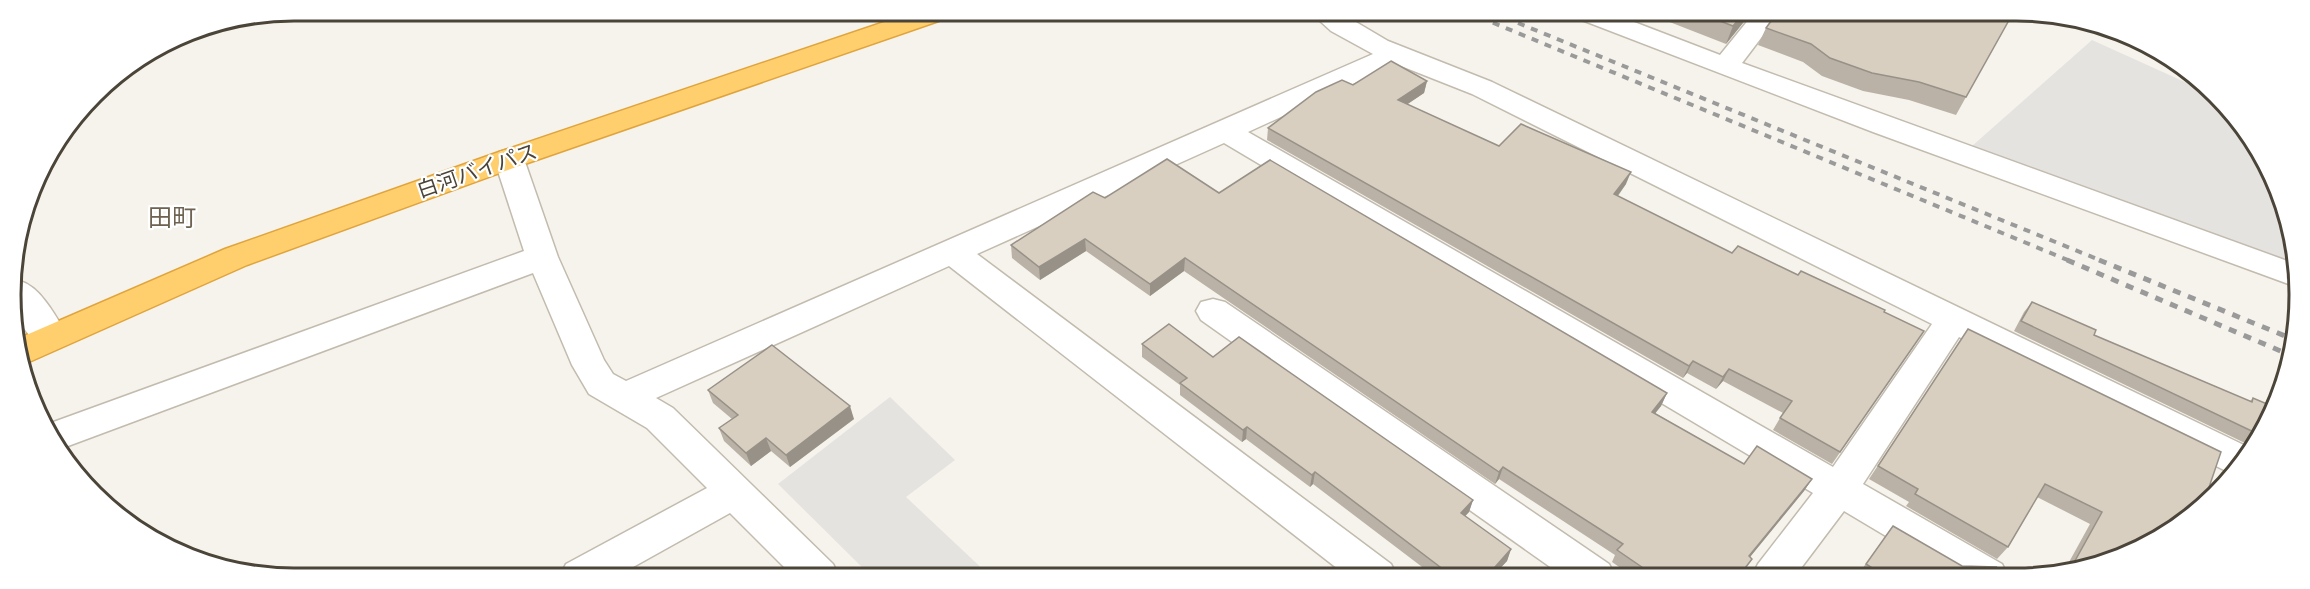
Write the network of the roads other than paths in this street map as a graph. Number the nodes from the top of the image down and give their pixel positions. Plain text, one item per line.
1 (915, 21) edge
2 (1334, 21) edge
3 (1607, 21) edge
4 (1761, 21) edge
5 (1396, 54) junction
6 (1725, 66) junction
7 (1227, 132) junction
8 (509, 159) junction
9 (951, 251) junction
10 (543, 257) junction
11 (2288, 273) edge
12 (21, 293) edge
13 (1213, 311) dead end
14 (1953, 319) junction
15 (51, 337) junction
16 (26, 349) edge
17 (626, 397) junction
18 (60, 435) edge
19 (2234, 458) edge
20 (1838, 490) junction
21 (736, 491) junction
22 (595, 568) edge
23 (811, 568) edge
24 (1367, 568) edge
25 (1583, 568) edge
26 (1778, 568) edge
27 (1974, 568) edge

1 - 8 highway, 白河バイパス
2 - 5 street
3 - 6 street
4 - 6 street
5 - 7 street
5 - 14 street
6 - 11 street
7 - 9 street
7 - 20 street
8 - 10 street
8 - 15 highway, 白河バイパス
9 - 17 street
9 - 24 street
10 - 17 street
10 - 18 street
12 - 15 street
13 - 25 street
14 - 19 street
14 - 20 street
15 - 16 highway, 白河バイパス
17 - 21 street
20 - 26 street
20 - 27 street
21 - 22 street
21 - 23 street

